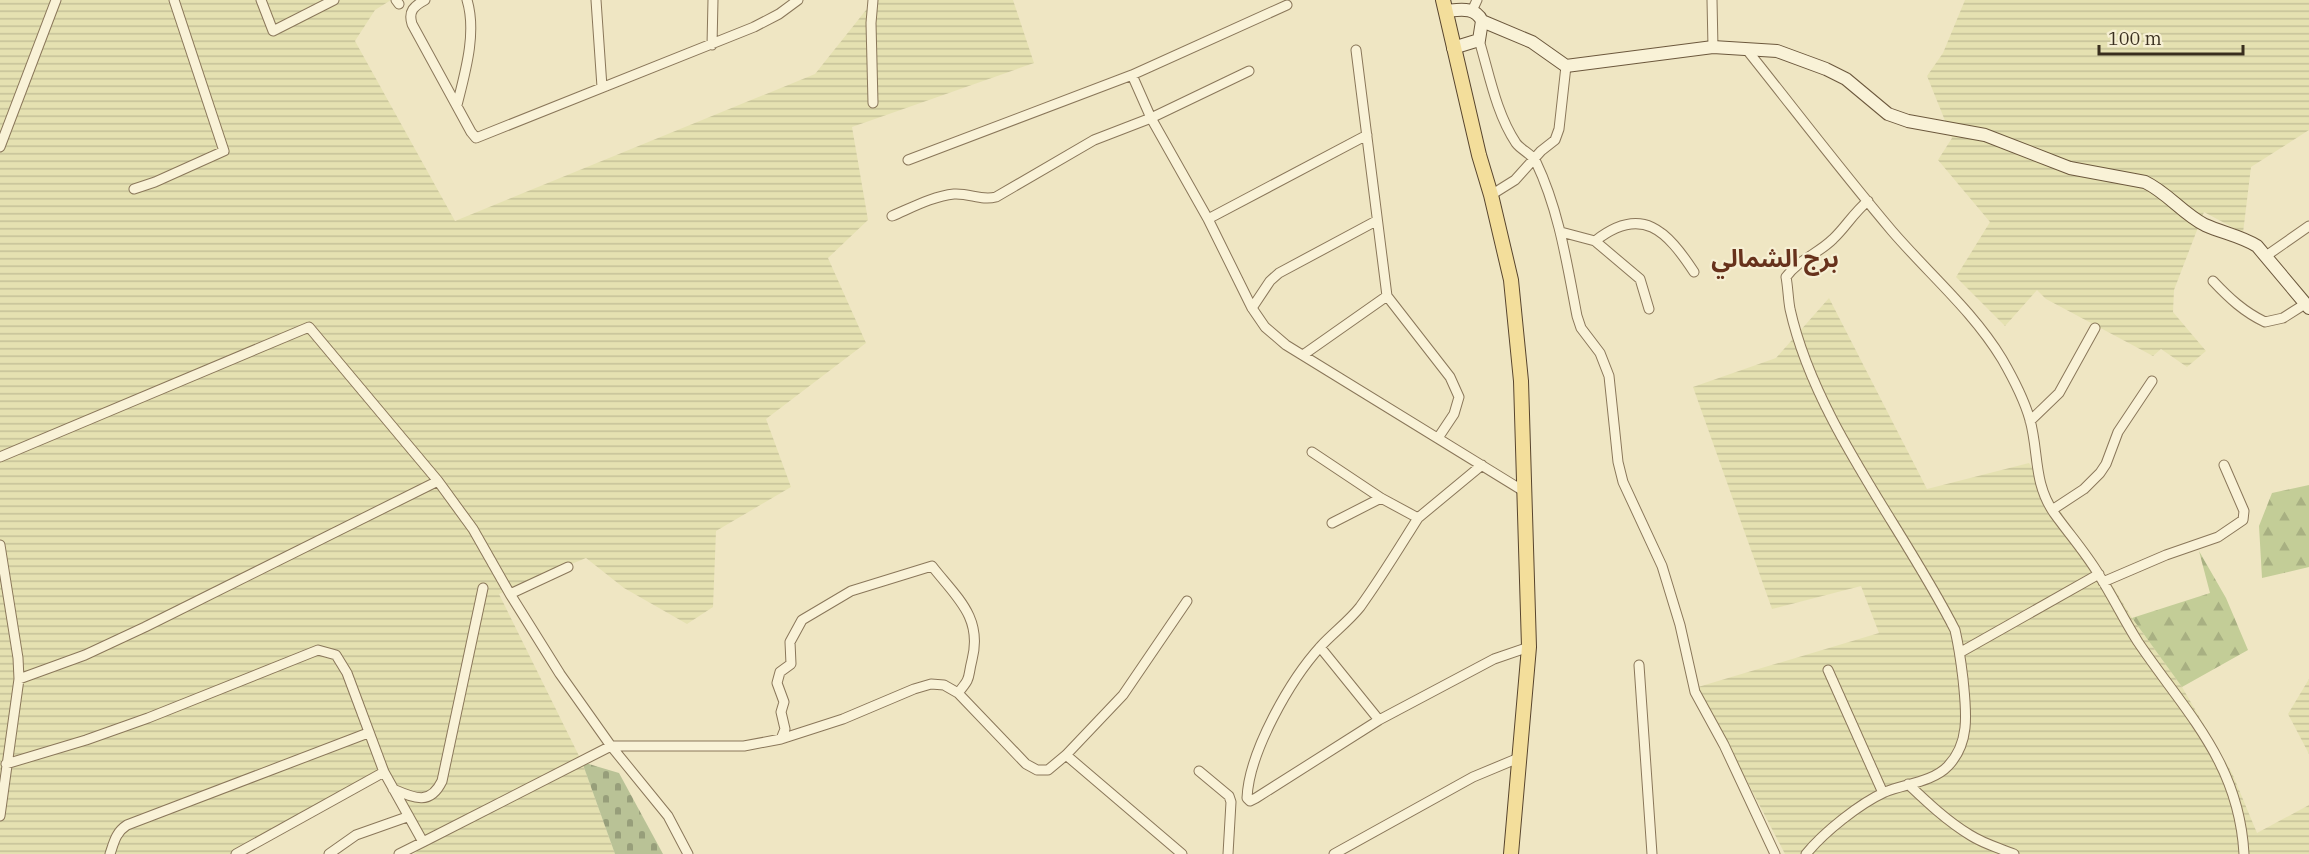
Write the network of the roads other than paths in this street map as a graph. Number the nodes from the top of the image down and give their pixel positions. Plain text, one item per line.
1 (56, 0) edge
2 (174, 0) edge
3 (261, 0) edge
4 (334, 0) edge
5 (425, 0) edge
6 (467, 0) edge
7 (596, 0) edge
8 (713, 0) edge
9 (798, 0) edge
10 (873, 0) edge
11 (1712, 0) edge
12 (1287, 5) dead end
13 (1444, 5) edge
14 (1474, 5) edge
15 (1482, 21) junction
16 (1479, 40) junction
17 (712, 45) junction
18 (1713, 47) junction
19 (1453, 48) junction
20 (1356, 50) dead end
21 (1747, 50) junction
22 (1566, 66) junction
23 (1249, 71) dead end
24 (1132, 75) junction
25 (602, 87) junction
26 (873, 103) dead end
27 (457, 105) junction
28 (1151, 118) junction
29 (1367, 135) junction
30 (0, 147) edge
31 (1535, 159) junction
32 (908, 160) dead end
33 (134, 189) dead end
34 (1491, 195) junction
35 (1868, 201) junction
36 (892, 216) dead end
37 (1208, 219) junction
38 (1376, 221) junction
39 (2309, 226) edge
40 (1560, 232) junction
41 (1595, 241) junction
42 (2266, 256) junction
43 (1694, 272) dead end
44 (2213, 280) dead end
45 (1387, 296) junction
46 (2307, 306) edge
47 (1252, 308) junction
48 (1649, 309) dead end
49 (2095, 328) dead end
50 (1303, 355) junction
51 (2152, 381) dead end
52 (2030, 421) junction
53 (1438, 438) junction
54 (1312, 452) dead end
55 (0, 457) edge
56 (1482, 465) junction
57 (2224, 465) dead end
58 (438, 480) junction
59 (1525, 492) junction
60 (1381, 498) junction
61 (2052, 510) junction
62 (1418, 518) junction
63 (1332, 523) dead end
64 (0, 545) edge
65 (568, 567) dead end
66 (2101, 578) junction
67 (483, 588) dead end
68 (510, 594) junction
69 (1187, 601) dead end
70 (1320, 647) junction
71 (1529, 647) junction
72 (1961, 652) junction
73 (1639, 665) dead end
74 (1828, 670) dead end
75 (19, 679) junction
76 (958, 693) junction
77 (1379, 720) junction
78 (368, 733) junction
79 (781, 739) junction
80 (611, 746) junction
81 (1066, 755) junction
82 (1521, 757) junction
83 (4, 768) edge
84 (1199, 771) dead end
85 (384, 772) junction
86 (1908, 784) junction
87 (393, 789) junction
88 (1883, 793) junction
89 (0, 816) edge
90 (407, 817) junction
91 (423, 842) junction
92 (111, 854) edge
93 (236, 854) edge
94 (329, 854) edge
95 (399, 854) edge
96 (688, 854) edge
97 (1182, 854) edge
98 (1228, 854) edge
99 (1334, 854) edge
100 (1510, 854) edge
101 (1653, 854) edge
102 (1775, 854) edge
103 (1806, 854) edge
104 (2014, 854) edge
105 (2244, 854) edge

1 - 30 street
2 - 33 street
3 - 4 street
5 - 27 street
6 - 27 street
7 - 25 street
8 - 17 street
9 - 17 street
10 - 26 street
11 - 18 street
12 - 24 street
13 - 14 street
13 - 19 main road
14 - 15 street
15 - 16 street
15 - 22 street
16 - 19 street
16 - 31 street
17 - 25 street
18 - 21 street
18 - 22 street
19 - 34 main road
20 - 29 street
21 - 35 street
21 - 42 street
22 - 31 street
23 - 28 street
24 - 28 street
24 - 32 street
25 - 27 street
28 - 36 street
28 - 37 street
29 - 37 street
29 - 38 street
31 - 34 street
31 - 40 street
34 - 59 main road
35 - 52 street
35 - 72 street
37 - 47 street
38 - 45 street
38 - 47 street
39 - 42 street
40 - 41 street
40 - 102 street
41 - 43 street
41 - 48 street
42 - 46 street
44 - 46 street
45 - 50 street
45 - 53 street
47 - 50 street
49 - 52 street
50 - 53 street
51 - 61 street
52 - 61 street
53 - 56 street
54 - 60 street
55 - 58 street
56 - 59 street
56 - 62 street
57 - 66 street
58 - 68 street
58 - 75 street
59 - 71 main road
60 - 62 street
60 - 63 street
61 - 66 street
62 - 70 street
64 - 75 street
65 - 68 street
66 - 72 street
66 - 105 street
67 - 87 street
68 - 80 street
69 - 81 street
70 - 77 street
70 - 77 street
71 - 77 street
71 - 82 main road
72 - 86 street
73 - 101 street
74 - 88 street
75 - 83 street
76 - 79 street
76 - 79 street
76 - 81 street
78 - 83 street
78 - 85 street
78 - 92 street
79 - 80 street
80 - 91 street
80 - 96 street
81 - 97 street
82 - 99 street
82 - 100 main road
83 - 89 street
84 - 98 street
85 - 87 street
85 - 93 street
86 - 88 street
86 - 104 street
87 - 90 street
88 - 103 street
90 - 91 street
90 - 94 street
91 - 95 street

